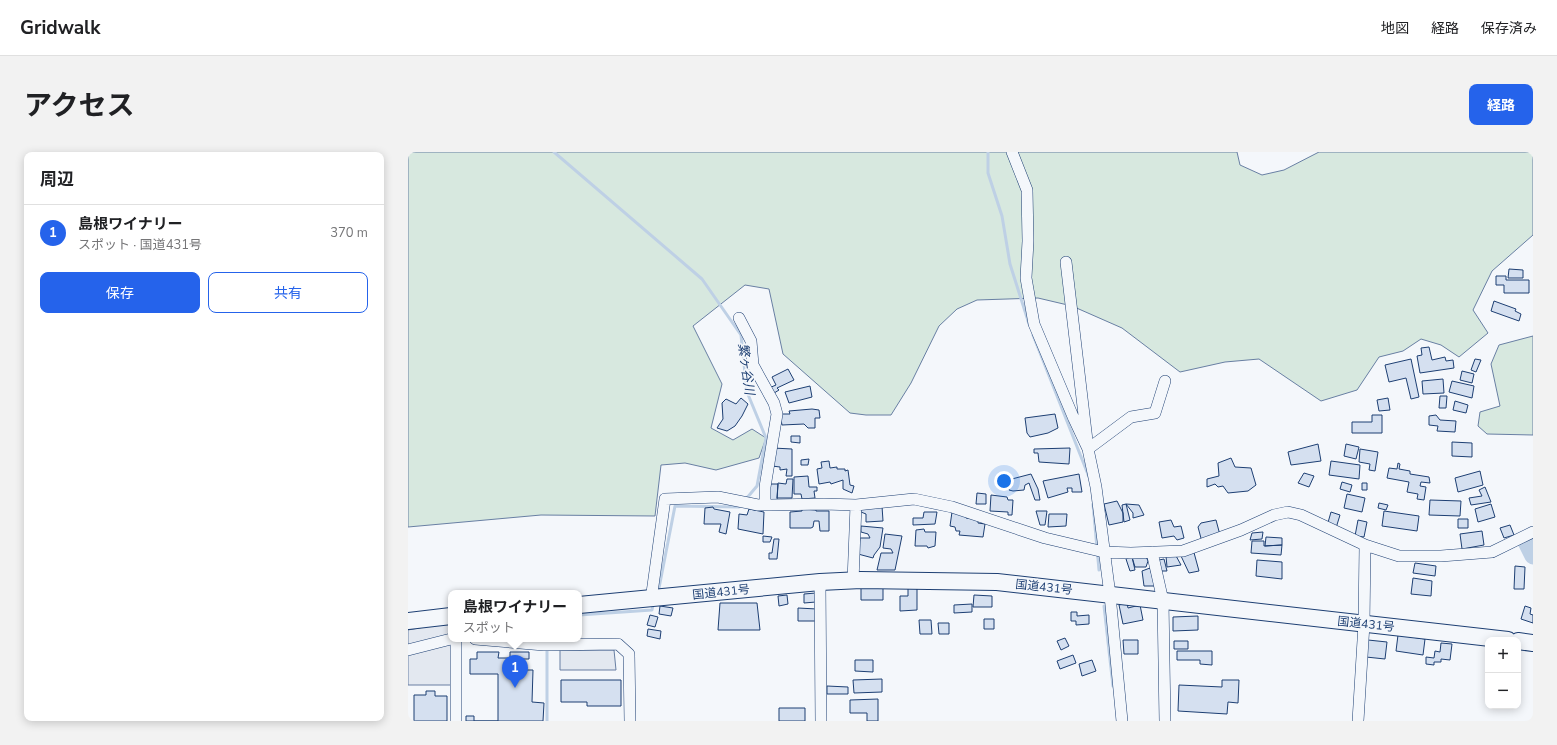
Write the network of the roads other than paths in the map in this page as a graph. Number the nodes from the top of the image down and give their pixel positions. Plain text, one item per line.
1 (1012, 152) edge
2 (1066, 262) dead end
3 (739, 318) dead end
4 (1165, 381) dead end
5 (1088, 448) junction
6 (765, 505) junction
7 (856, 505) junction
8 (1532, 536) edge
9 (1365, 545) junction
10 (1104, 552) junction
11 (1152, 552) junction
12 (853, 580) junction
13 (820, 582) junction
14 (1110, 595) junction
15 (651, 600) junction
16 (1163, 601) junction
17 (582, 606) edge
18 (448, 616) edge
19 (408, 621) edge
20 (1364, 624) junction
21 (1485, 637) edge
22 (448, 640) edge
23 (1521, 641) edge
24 (456, 642) edge
25 (543, 642) edge
26 (1533, 643) edge
27 (408, 650) edge
28 (456, 721) edge
29 (630, 721) edge
30 (820, 721) edge
31 (1122, 721) edge
32 (1165, 721) edge
33 (1358, 721) edge

1 - 5 street
2 - 5 street
3 - 6 street
4 - 5 street
5 - 10 street
6 - 7 street
6 - 15 street
7 - 10 street
7 - 12 street
8 - 9 street
9 - 11 street
9 - 20 street
10 - 11 street
10 - 14 street
11 - 16 street
12 - 13 highway, 国道431号
12 - 14 highway, 国道431号
13 - 15 highway, 国道431号
13 - 30 street
14 - 16 highway, 国道431号
14 - 31 street
15 - 17 highway, 国道431号
16 - 20 highway, 国道431号
16 - 32 street
18 - 19 highway
20 - 21 highway, 国道431号
20 - 33 street
22 - 27 street
23 - 26 highway
24 - 28 street
25 - 29 street

